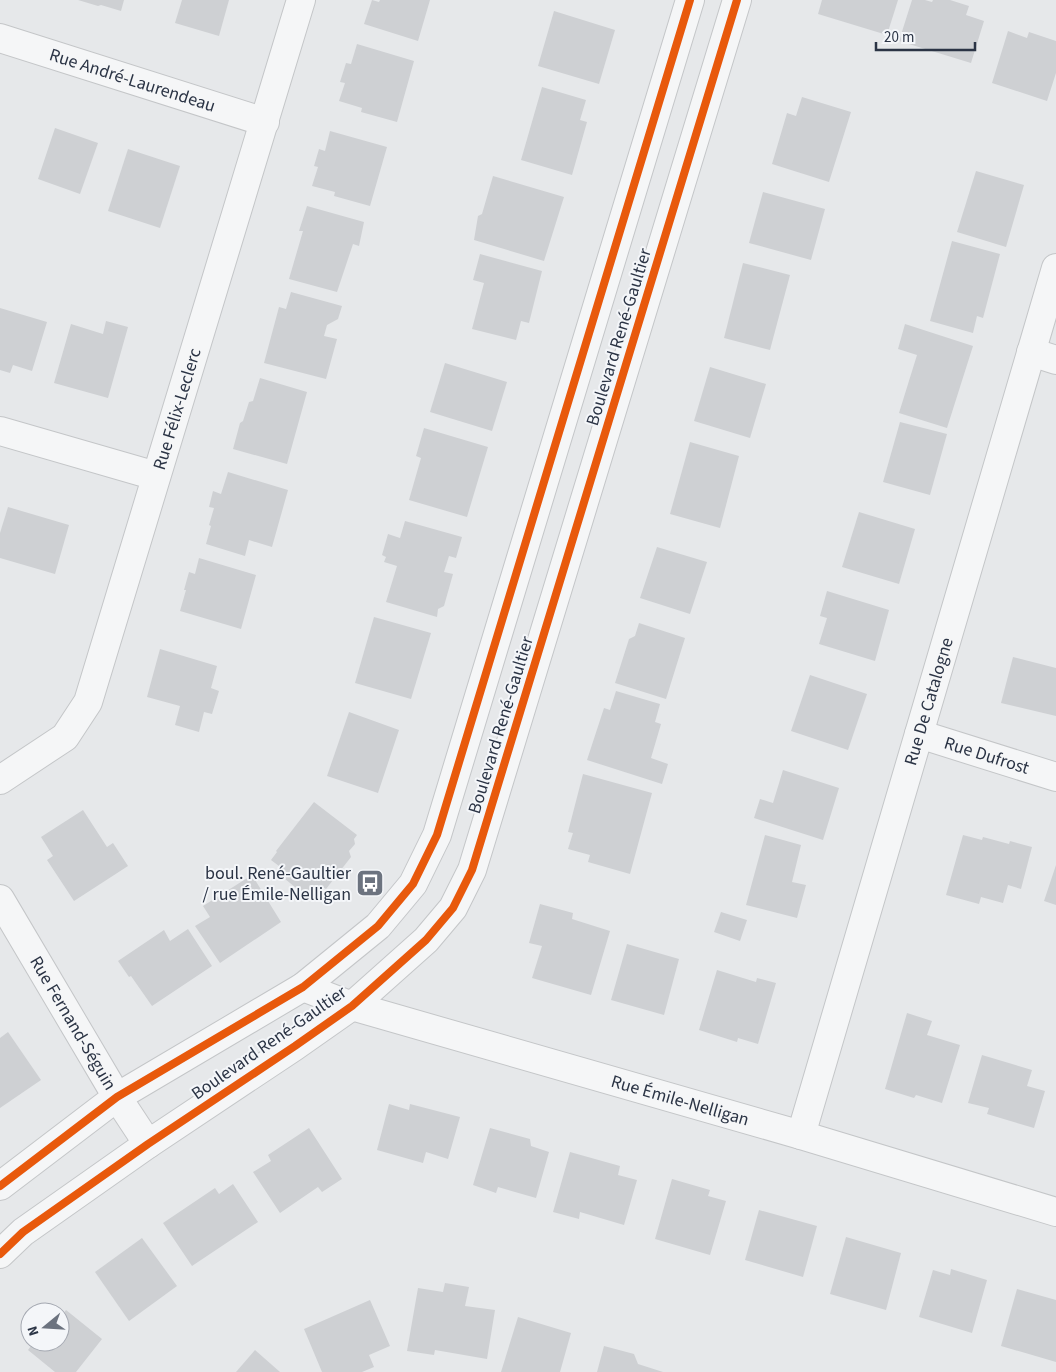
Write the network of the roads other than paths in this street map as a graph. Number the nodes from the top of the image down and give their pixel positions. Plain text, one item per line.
1 (301, 0) edge
2 (690, 0) edge
3 (737, 0) edge
4 (0, 38) edge
5 (264, 122) junction
6 (1056, 268) edge
7 (1044, 356) edge
8 (0, 431) edge
9 (156, 476) junction
10 (919, 734) junction
11 (1056, 777) edge
12 (0, 780) edge
13 (0, 899) edge
14 (303, 987) junction
15 (352, 1006) junction
16 (117, 1097) junction
17 (801, 1135) junction
18 (148, 1144) junction
19 (0, 1186) edge
20 (1056, 1212) edge
21 (0, 1254) edge

1 - 5 street, Rue Félix-Leclerc
2 - 14 street, Boulevard René-Gaultier
3 - 15 street, Boulevard René-Gaultier
4 - 5 street, Rue André-Laurendeau
5 - 9 street, Rue Félix-Leclerc
6 - 7 street, Rue De Catalogne
7 - 10 street, Rue De Catalogne
8 - 9 street
9 - 12 street, Rue Félix-Leclerc
10 - 11 street, Rue Dufrost
10 - 17 street, Rue De Catalogne
13 - 16 street, Rue Fernand-Séguin
14 - 15 street, Rue Émile-Nelligan
14 - 16 street, Boulevard René-Gaultier
15 - 17 street, Rue Émile-Nelligan
15 - 18 street, Boulevard René-Gaultier
16 - 18 street, Rue Fernand-Séguin
16 - 19 street, Boulevard René-Gaultier
17 - 20 street, Rue Émile-Nelligan
18 - 21 street, Boulevard René-Gaultier

